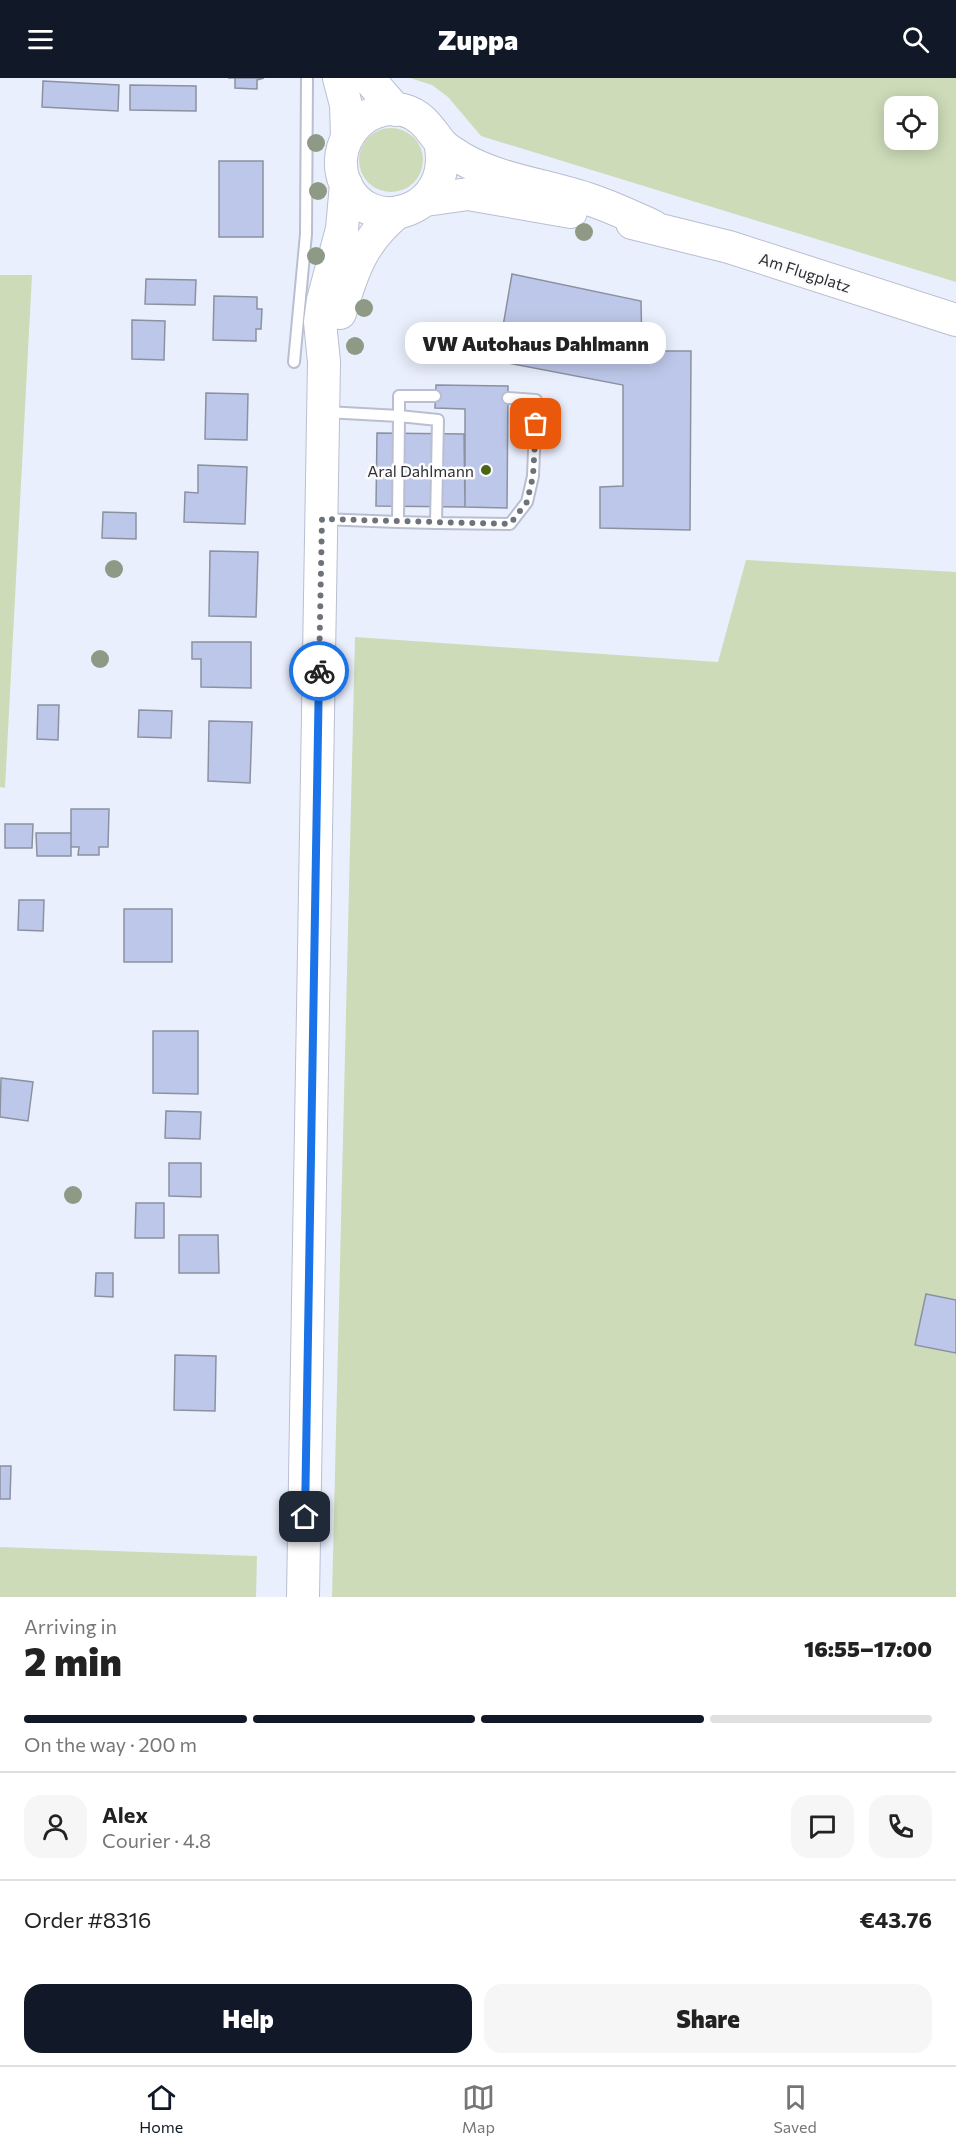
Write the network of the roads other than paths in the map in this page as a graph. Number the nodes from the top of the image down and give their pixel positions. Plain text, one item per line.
1 (307, 78) edge
2 (339, 78) edge
3 (368, 78) edge
4 (396, 110) junction
5 (346, 137) junction
6 (440, 142) junction
7 (346, 184) junction
8 (412, 206) junction
9 (653, 226) junction
10 (956, 320) edge
11 (309, 362) junction
12 (435, 396) dead end
13 (508, 398) dead end
14 (323, 412) junction
15 (399, 416) junction
16 (322, 519) junction
17 (398, 522) junction
18 (436, 523) junction
19 (303, 1597) edge

1 - 11 lane
2 - 5 main road
3 - 4 main road
4 - 5 main road
4 - 6 main road
5 - 7 main road
6 - 8 main road
6 - 9 main road, Am Flugplatz
7 - 8 main road
7 - 11 main road
8 - 9 main road, Am Flugplatz
8 - 11 main road
9 - 10 main road, Am Flugplatz
11 - 14 main road
12 - 15 lane
13 - 18 lane
14 - 15 lane
14 - 16 main road
15 - 17 lane
15 - 18 lane
16 - 17 lane
16 - 19 main road
17 - 18 lane

